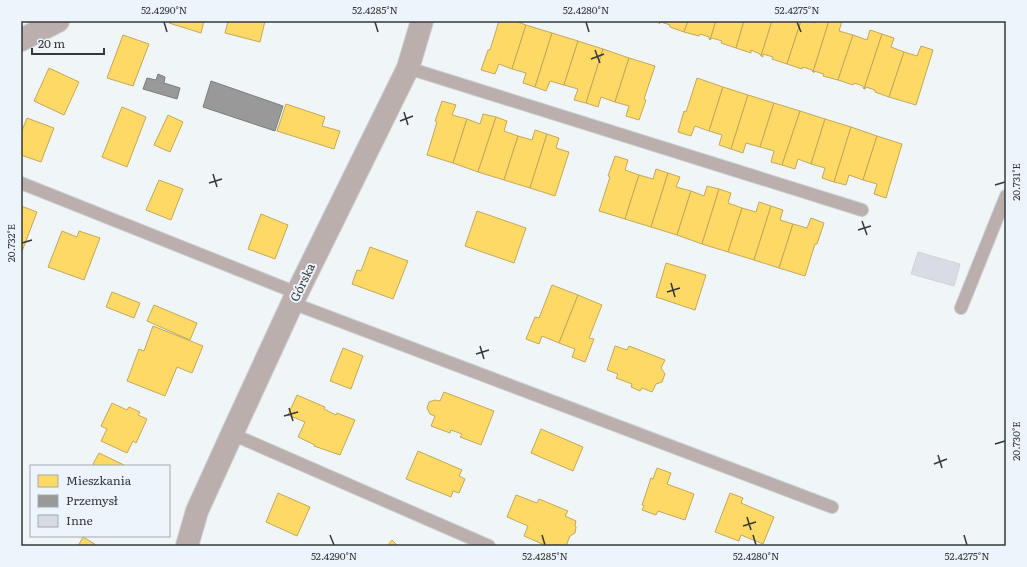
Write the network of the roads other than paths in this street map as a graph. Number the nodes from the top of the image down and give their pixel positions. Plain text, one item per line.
1 (58, 21) edge
2 (422, 21) edge
3 (21, 40) edge
4 (408, 68) junction
5 (21, 183) edge
6 (1006, 196) edge
7 (862, 210) dead end
8 (295, 298) junction
9 (961, 308) dead end
10 (232, 434) junction
11 (832, 507) dead end
12 (187, 546) edge
13 (490, 546) edge

1 - 3 street
2 - 4 street, Górska
4 - 7 lane
4 - 8 street, Górska
5 - 8 lane
6 - 9 lane
8 - 10 street, Górska
8 - 11 lane
10 - 12 street, Górska
10 - 13 lane

